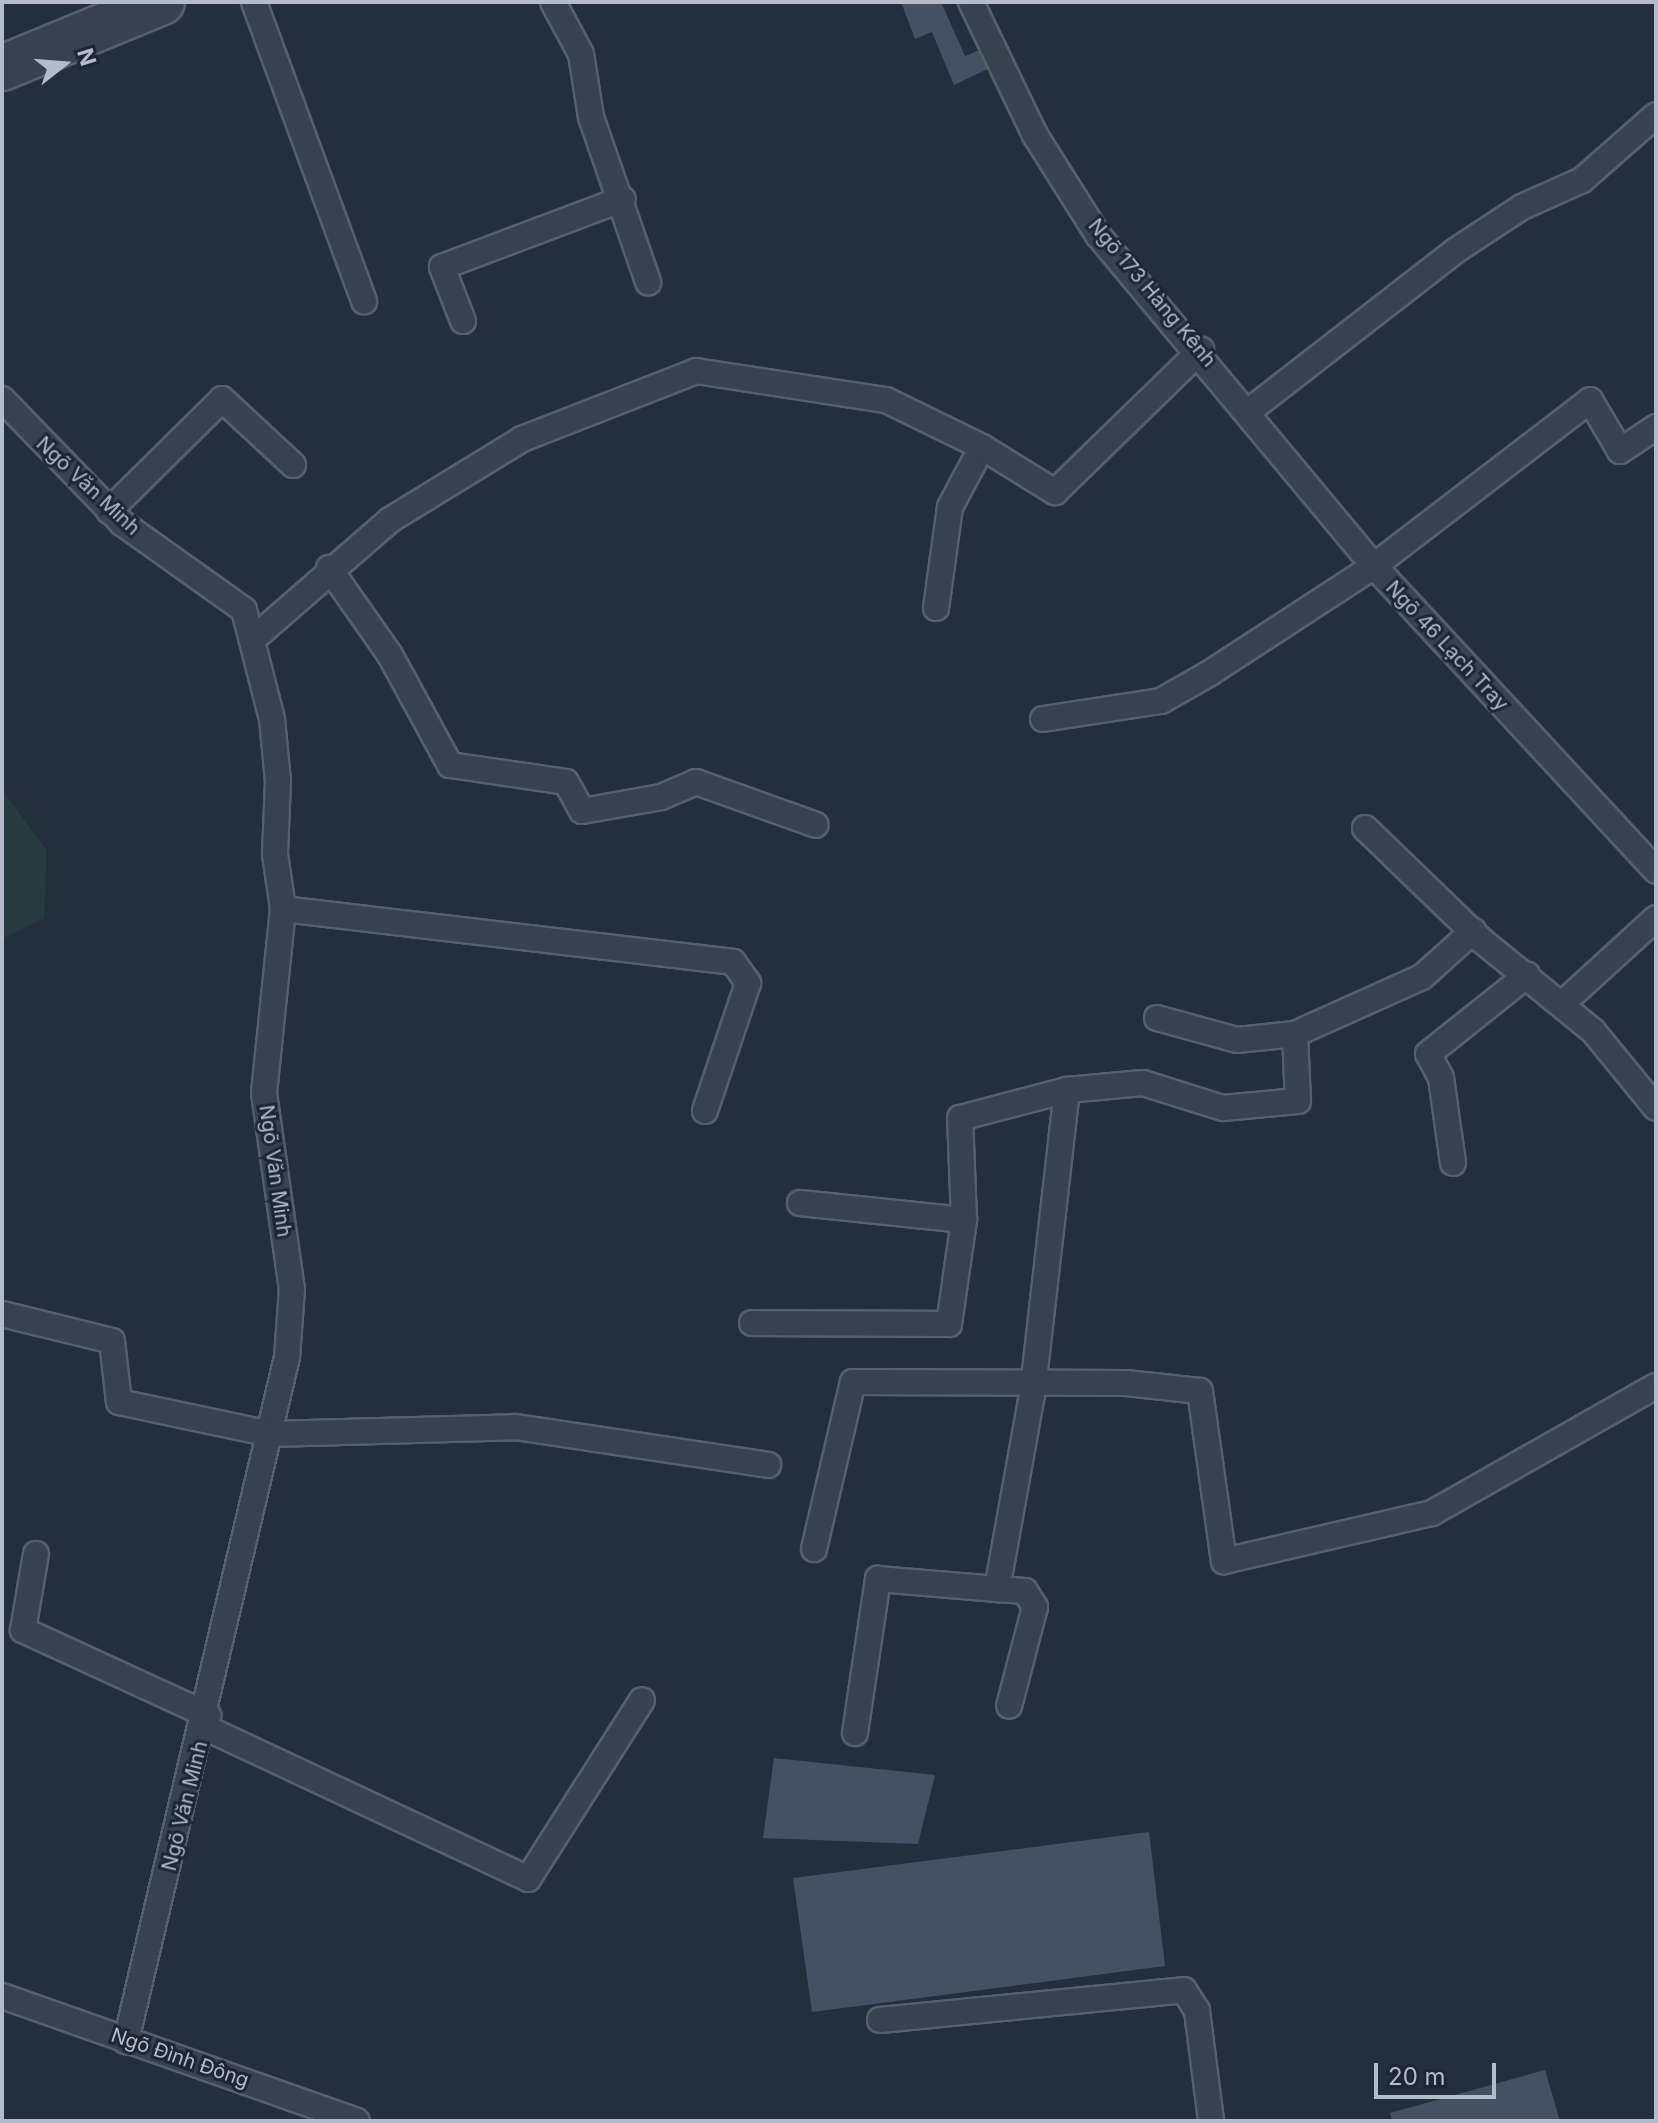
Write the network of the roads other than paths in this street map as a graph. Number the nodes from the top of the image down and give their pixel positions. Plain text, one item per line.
1 (162, 2) edge
2 (254, 2) edge
3 (553, 2) edge
4 (971, 2) edge
5 (2, 68) edge
6 (1656, 115) edge
7 (623, 199) junction
8 (648, 282) dead end
9 (364, 301) dead end
10 (463, 321) dead end
11 (1201, 350) junction
12 (2, 399) edge
13 (1249, 411) junction
14 (1656, 427) edge
15 (982, 447) junction
16 (293, 465) dead end
17 (109, 511) junction
18 (1374, 566) junction
19 (329, 568) junction
20 (936, 608) dead end
21 (252, 640) junction
22 (1043, 719) dead end
23 (816, 825) dead end
24 (1365, 828) dead end
25 (1656, 871) edge
26 (283, 909) junction
27 (1656, 918) edge
28 (1473, 931) junction
29 (1527, 975) junction
30 (1563, 1003) junction
31 (1157, 1018) dead end
32 (1295, 1034) junction
33 (1067, 1090) junction
34 (1656, 1108) edge
35 (705, 1111) dead end
36 (1453, 1163) dead end
37 (800, 1203) dead end
38 (964, 1220) junction
39 (2, 1314) edge
40 (752, 1323) dead end
41 (1656, 1386) edge
42 (1033, 1388) junction
43 (271, 1434) junction
44 (768, 1465) dead end
45 (814, 1549) dead end
46 (36, 1554) dead end
47 (997, 1589) junction
48 (642, 1700) dead end
49 (1009, 1706) dead end
50 (206, 1721) junction
51 (855, 1733) dead end
52 (2, 1996) edge
53 (880, 2020) dead end
54 (126, 2041) junction
55 (357, 2121) edge
56 (1211, 2121) edge

1 - 5 street
2 - 9 lane
3 - 7 lane
4 - 11 lane, Ngõ 173 Hàng Kênh
6 - 13 lane
7 - 8 lane
7 - 10 lane
11 - 13 lane, Ngõ 173 Hàng Kênh
11 - 15 lane
12 - 17 lane, Ngõ Văn Minh
13 - 18 lane, Ngõ 46 Lạch Tray
14 - 18 lane
15 - 19 lane
15 - 20 lane
16 - 17 lane
17 - 21 lane, Ngõ Văn Minh
18 - 22 lane
18 - 25 lane, Ngõ 46 Lạch Tray
19 - 21 lane
19 - 23 lane
21 - 26 lane, Ngõ Văn Minh
24 - 28 lane
26 - 35 lane
26 - 43 lane, Ngõ Văn Minh
27 - 30 lane
28 - 29 lane
28 - 32 lane
29 - 30 lane
29 - 36 lane
30 - 34 lane
31 - 32 lane
32 - 33 lane
33 - 38 lane
33 - 42 lane
37 - 38 lane
38 - 40 lane
39 - 43 lane
41 - 42 lane
42 - 45 lane
42 - 47 lane
43 - 44 lane
43 - 50 lane, Ngõ Văn Minh
46 - 50 lane
47 - 49 lane
47 - 51 lane
48 - 50 lane
50 - 54 lane, Ngõ Văn Minh
52 - 54 lane, Ngõ Đình Đông
53 - 56 lane
54 - 55 lane, Ngõ Đình Đông

